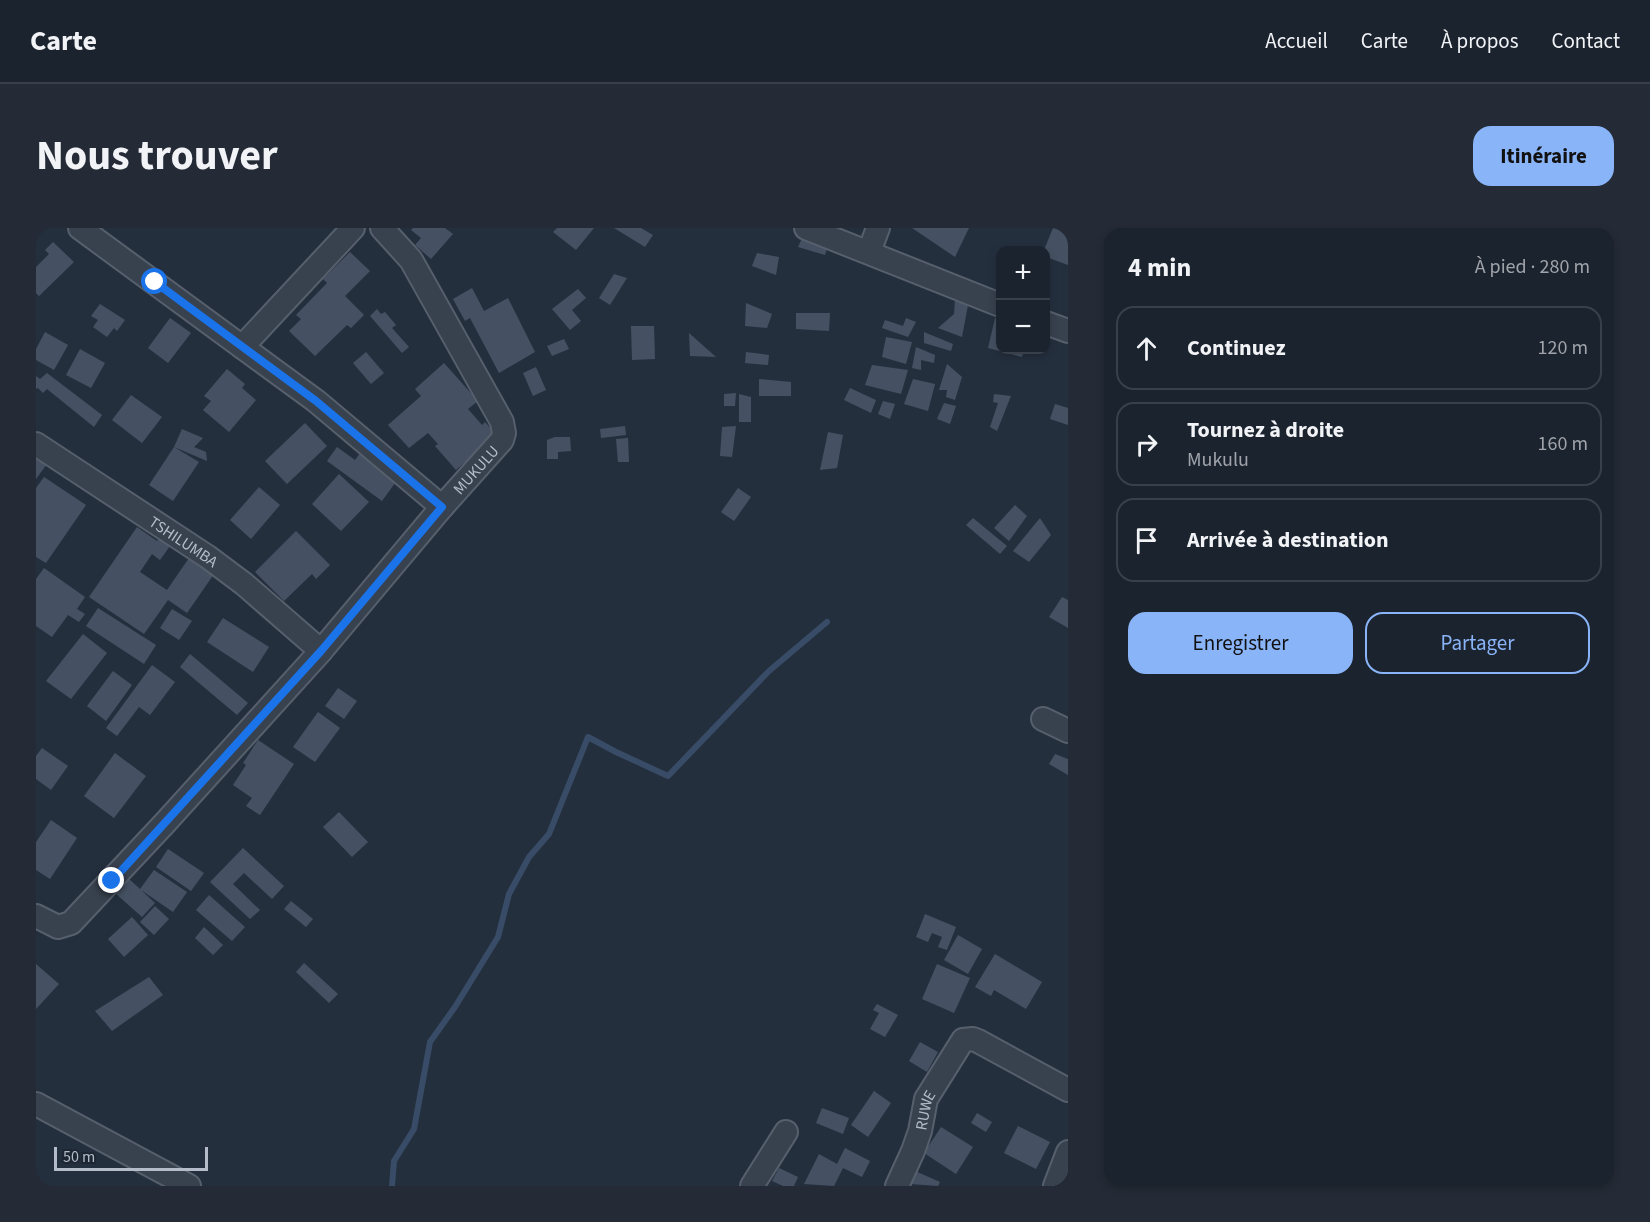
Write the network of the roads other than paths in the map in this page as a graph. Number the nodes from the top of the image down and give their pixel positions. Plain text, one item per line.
1 (80, 228) edge
2 (353, 228) edge
3 (382, 228) edge
4 (806, 228) edge
5 (878, 228) edge
6 (869, 252) junction
7 (996, 303) edge
8 (1050, 324) edge
9 (1068, 331) edge
10 (242, 346) junction
11 (36, 444) edge
12 (442, 507) junction
13 (321, 651) junction
14 (1043, 719) dead end
15 (1068, 731) edge
16 (36, 916) edge
17 (1068, 1090) edge
18 (36, 1104) edge
19 (786, 1132) dead end
20 (1068, 1152) edge
21 (189, 1186) edge
22 (752, 1186) edge
23 (897, 1186) edge
24 (1055, 1186) edge

1 - 10 street
2 - 10 street
3 - 12 street, MUKULU
4 - 6 street
5 - 6 street
6 - 7 street
8 - 9 street
10 - 12 street
11 - 13 street, TSHILUMBA
12 - 13 street, MUKULU
13 - 16 street, MUKULU
14 - 15 street
17 - 23 street, RUWE
18 - 21 street
19 - 22 street
20 - 24 street

